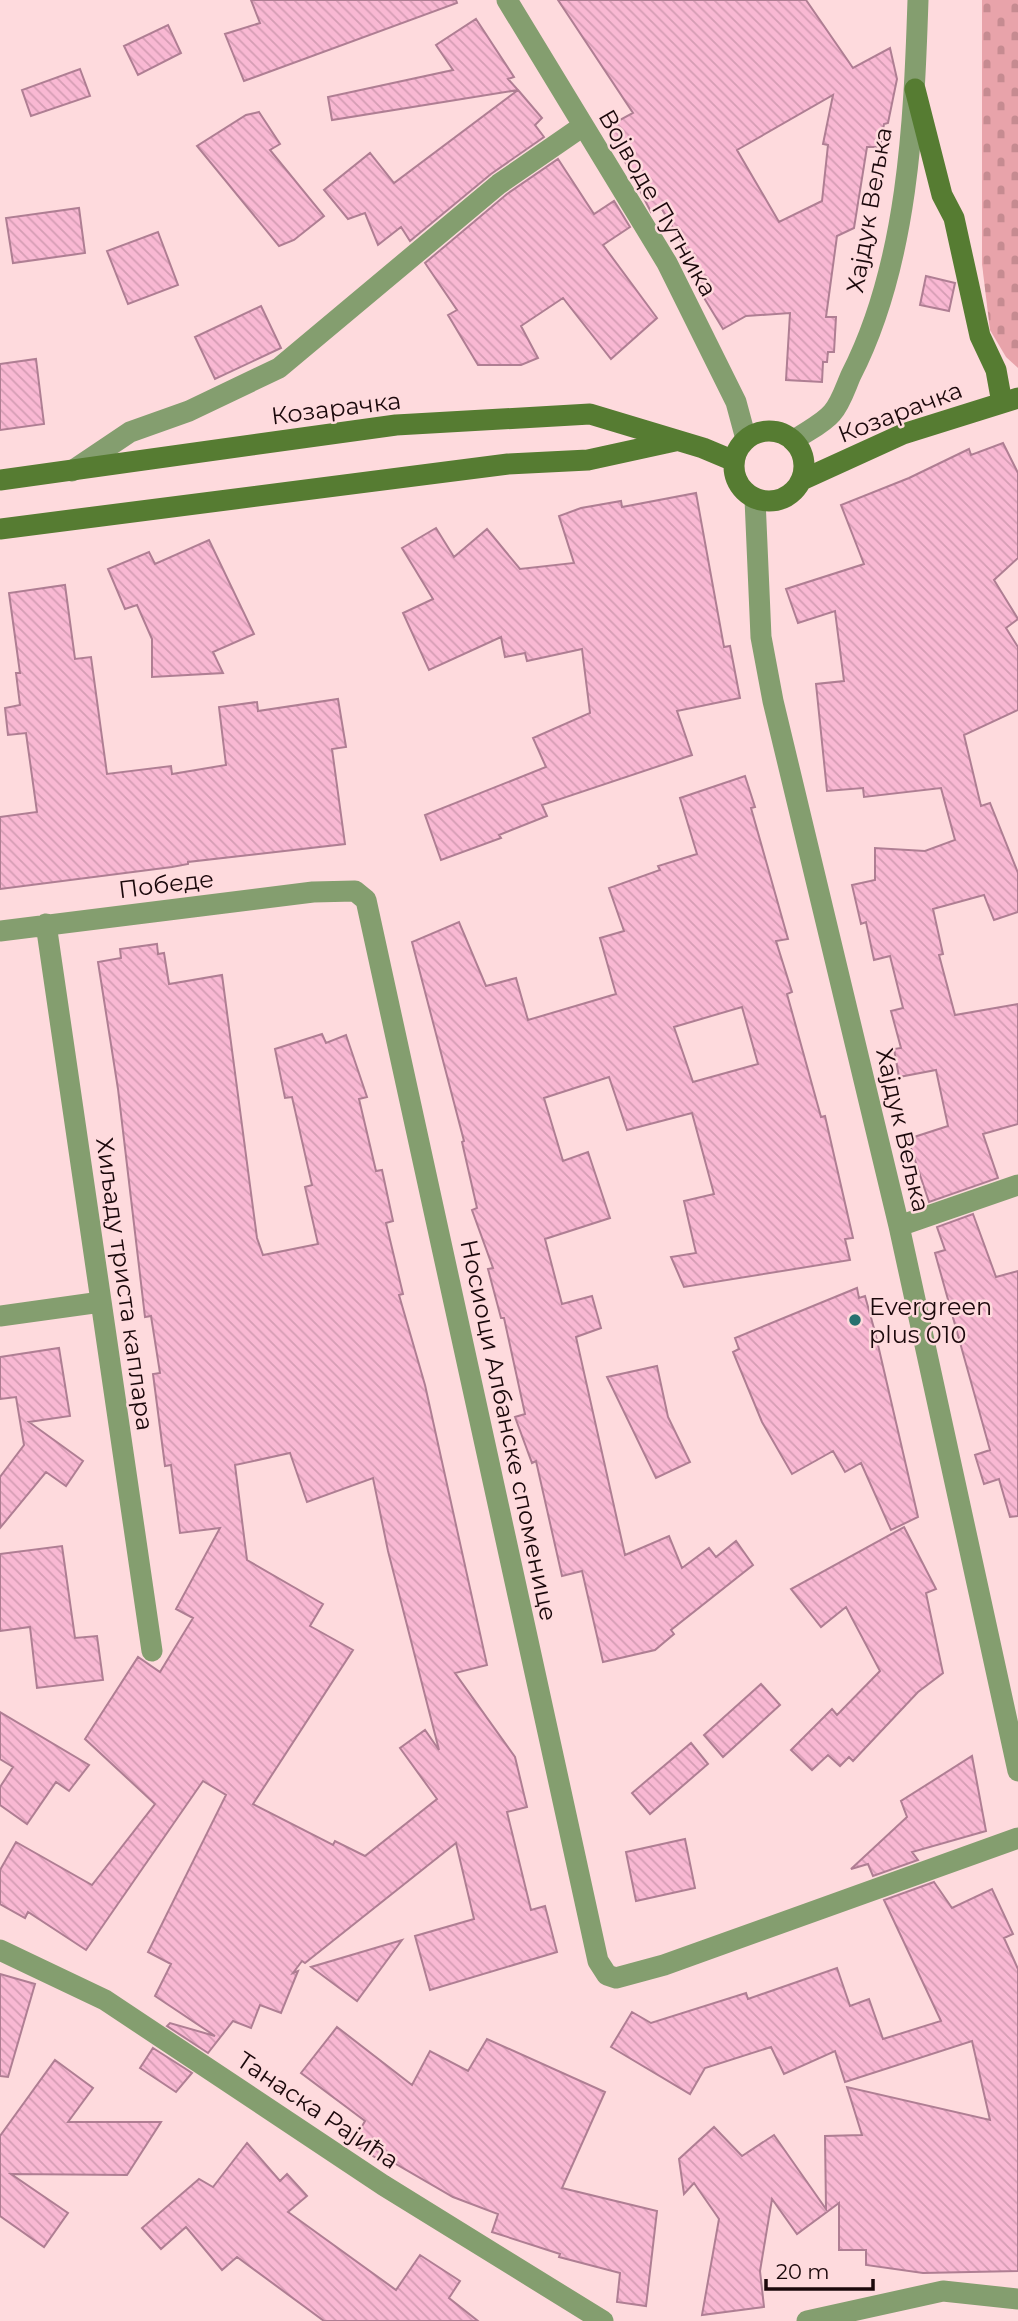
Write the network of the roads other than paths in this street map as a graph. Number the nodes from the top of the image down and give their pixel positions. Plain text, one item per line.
1 (507, 0) edge
2 (918, 0) edge
3 (915, 89) junction
4 (583, 126) junction
5 (1010, 401) edge
6 (746, 439) junction
7 (677, 441) junction
8 (793, 441) junction
9 (734, 461) junction
10 (72, 471) junction
11 (0, 480) edge
12 (802, 480) junction
13 (755, 499) junction
14 (0, 529) edge
15 (339, 891) joint
16 (46, 925) junction
17 (0, 931) edge
18 (1018, 1185) edge
19 (899, 1226) junction
20 (101, 1301) junction
21 (0, 1316) edge
22 (152, 1651) dead end
23 (1018, 1772) edge
24 (1018, 1838) edge
25 (0, 1950) edge
26 (1018, 2299) edge
27 (603, 2321) edge
28 (812, 2321) edge

1 - 4 street, Војводе Путника
2 - 3 street, Хајдук Вељка
3 - 5 street
3 - 8 street, Хајдук Вељка
4 - 6 street, Војводе Путника
4 - 10 street
5 - 12 street, Козарачка
6 - 8 street
6 - 9 street
7 - 9 street, Козарачка
7 - 10 street, Козарачка
7 - 14 street
8 - 12 street
9 - 13 street
10 - 11 street, Козарачка
12 - 13 street
13 - 19 street, Хајдук Вељка
15 - 16 street, Победе
15 - 24 street, Носиоци Албанске споменице
16 - 17 street, Победе
16 - 20 street, Хиљаду триста каплара
18 - 19 street
19 - 23 street, Хајдук Вељка
20 - 21 street
20 - 22 street, Хиљаду триста каплара
25 - 27 street, Танаска Рајића
26 - 28 street

